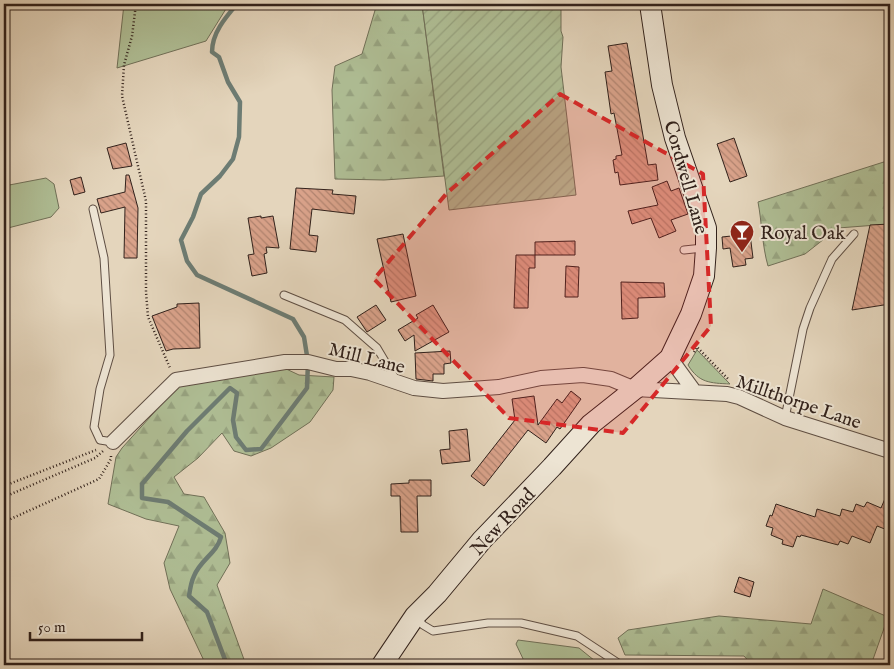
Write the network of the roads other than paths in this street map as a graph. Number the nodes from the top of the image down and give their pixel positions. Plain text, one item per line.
1 (650, 4) edge
2 (93, 209) dead end
3 (854, 234) dead end
4 (706, 248) junction
5 (684, 250) dead end
6 (284, 295) dead end
7 (675, 365) junction
8 (398, 382) junction
9 (635, 389) junction
10 (694, 391) junction
11 (785, 418) junction
12 (113, 442) joint
13 (890, 451) edge
14 (415, 616) junction
15 (382, 665) edge
16 (621, 665) edge

1 - 4 main road, Cordwell Lane
2 - 12 lane
3 - 11 lane
4 - 5 lane
4 - 7 main road, Cordwell Lane
6 - 8 lane
7 - 9 main road, Cordwell Lane
7 - 10 street
8 - 9 street, Mill Lane
8 - 12 street, Mill Lane
9 - 10 street, Millthorpe Lane
9 - 14 main road, New Road
10 - 11 street, Millthorpe Lane
11 - 13 street, Millthorpe Lane
14 - 15 main road, New Road
14 - 16 lane

